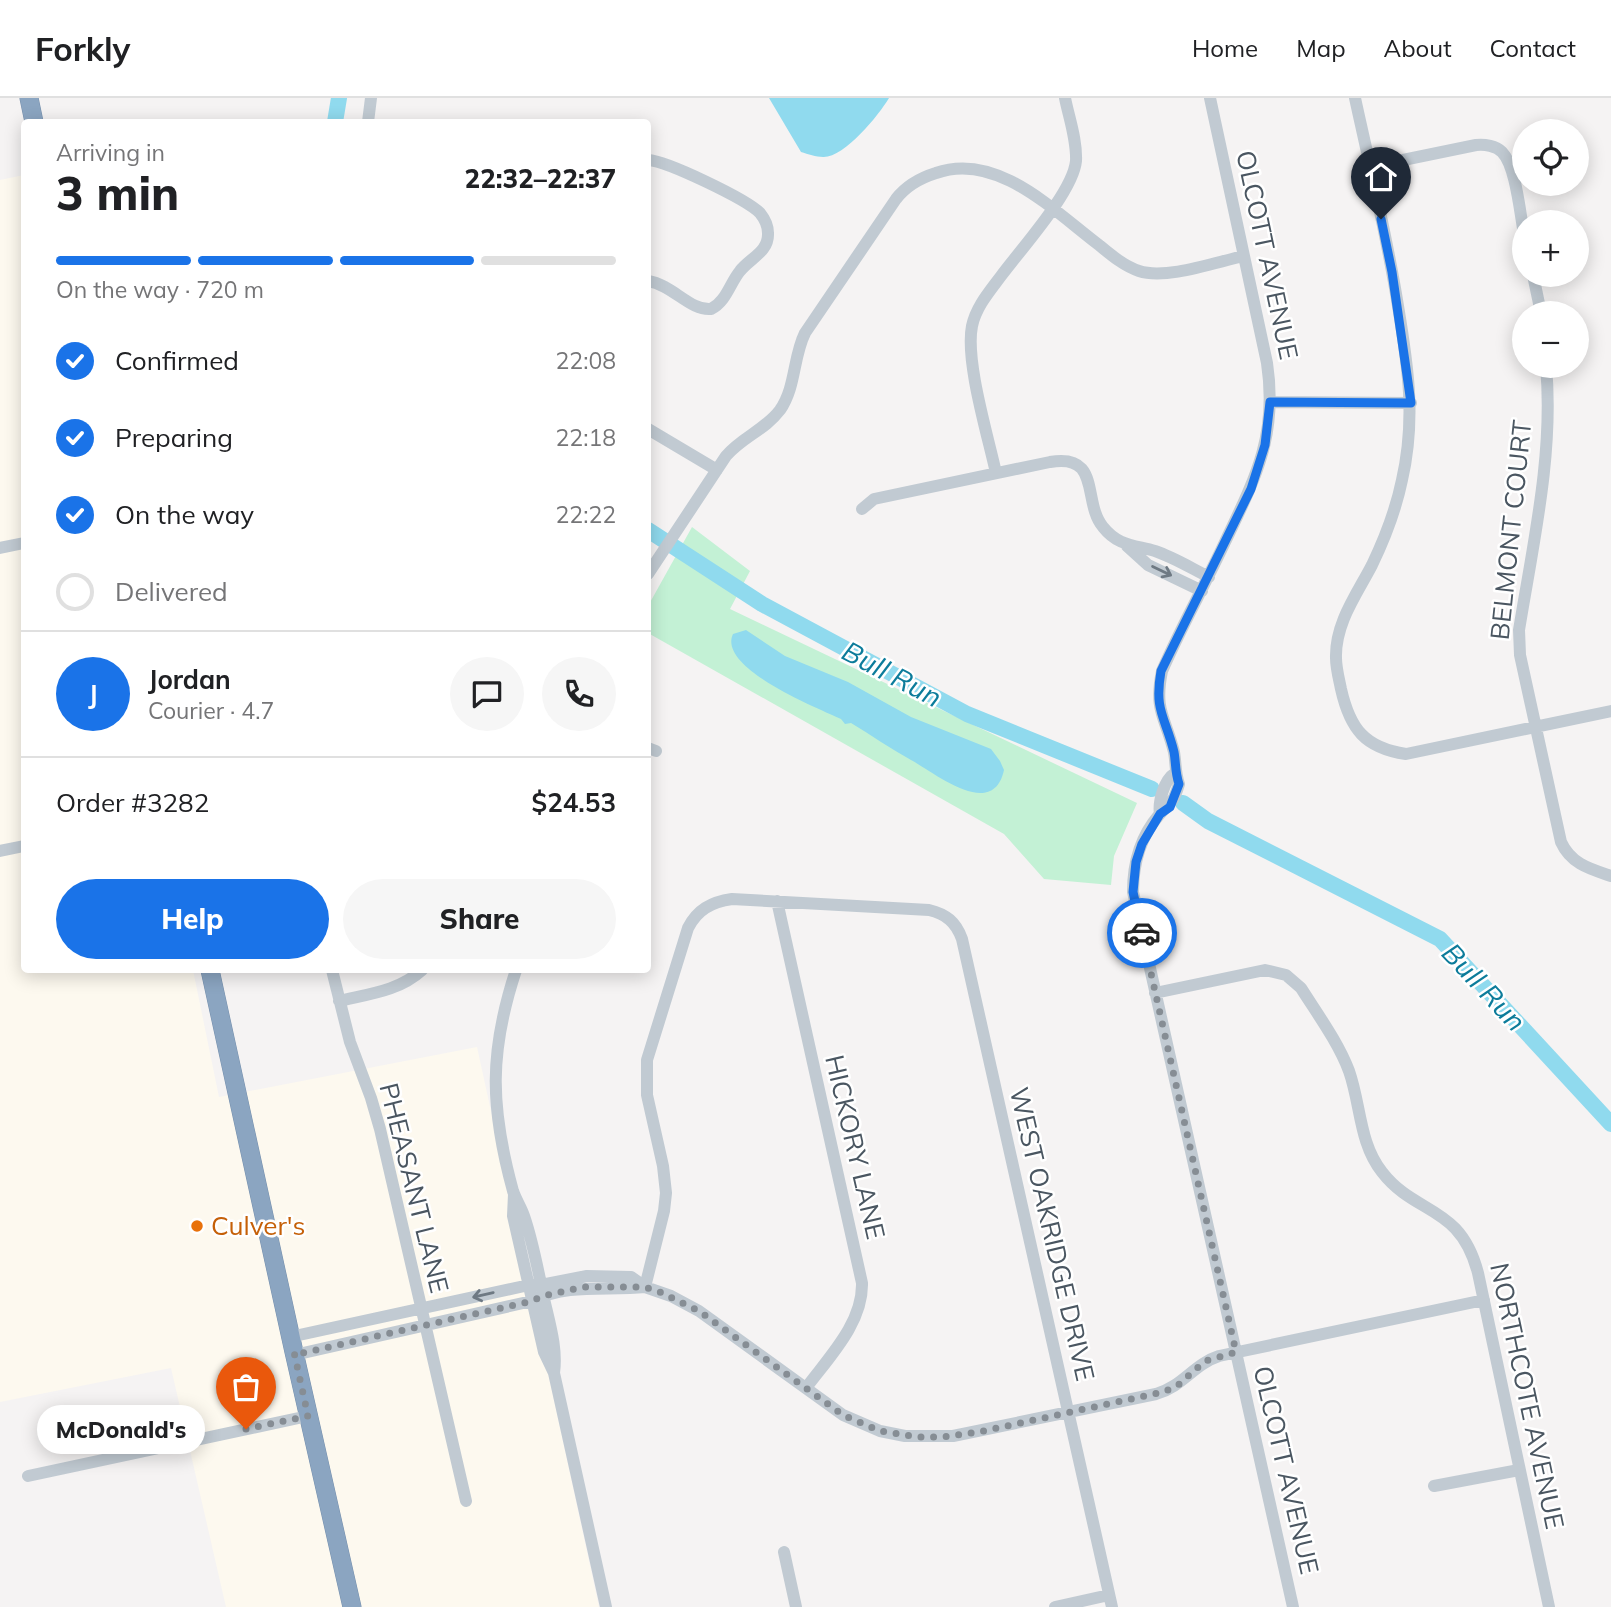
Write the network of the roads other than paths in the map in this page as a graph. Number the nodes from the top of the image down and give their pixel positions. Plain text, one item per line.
1 (29, 98) edge
2 (371, 98) edge
3 (1065, 98) edge
4 (1210, 98) edge
5 (1355, 98) edge
6 (33, 119) edge
7 (368, 119) edge
8 (651, 160) edge
9 (1370, 167) junction
10 (1051, 209) junction
11 (1519, 210) edge
12 (1244, 256) junction
13 (651, 282) edge
14 (1547, 378) edge
15 (1270, 402) junction
16 (1411, 403) junction
17 (651, 431) edge
18 (717, 470) junction
19 (996, 473) junction
20 (862, 509) dead end
21 (21, 544) edge
22 (1127, 545) junction
23 (0, 548) edge
24 (651, 569) edge
25 (1209, 577) junction
26 (1202, 590) junction
27 (1611, 711) edge
28 (1535, 728) junction
29 (21, 847) edge
30 (0, 851) edge
31 (1611, 876) edge
32 (777, 901) junction
33 (211, 973) edge
34 (333, 973) edge
35 (418, 973) edge
36 (515, 973) edge
37 (1155, 993) junction
38 (339, 1001) junction
39 (645, 1287) junction
40 (536, 1292) junction
41 (1484, 1300) junction
42 (420, 1309) junction
43 (424, 1326) junction
44 (292, 1345) junction
45 (1236, 1352) junction
46 (806, 1388) junction
47 (1068, 1413) junction
48 (308, 1416) junction
49 (1519, 1470) junction
50 (28, 1476) dead end
51 (1434, 1486) dead end
52 (466, 1501) dead end
53 (784, 1552) dead end
54 (1111, 1601) edge
55 (352, 1607) edge
56 (606, 1607) edge
57 (796, 1607) edge
58 (1055, 1607) edge
59 (1293, 1607) edge
60 (1549, 1607) edge

1 - 6 highway
2 - 7 street
3 - 10 street
4 - 12 street, OLCOTT AVENUE
5 - 9 street
8 - 13 street
9 - 11 street
9 - 16 street
10 - 12 street
10 - 18 street
10 - 19 street
12 - 15 street, OLCOTT AVENUE
14 - 28 street, BELMONT COURT
15 - 16 street
15 - 25 street, OLCOTT AVENUE
16 - 28 street
17 - 18 street
18 - 24 street
19 - 20 street
19 - 22 street
21 - 23 street
22 - 25 street
22 -> 26 street
25 - 26 street, OLCOTT AVENUE
26 - 37 street, OLCOTT AVENUE
27 - 28 street
28 - 31 street, BELMONT COURT
29 - 30 street
32 - 39 street
32 - 46 street, HICKORY LANE
32 - 47 street, WEST OAKRIDGE DRIVE
33 - 44 highway
34 - 38 street, PHEASANT LANE
35 - 38 street
36 - 40 street
37 - 41 street, NORTHCOTE AVENUE
37 - 45 street, OLCOTT AVENUE
38 - 42 street, PHEASANT LANE
39 - 40 street
39 - 46 street
40 -> 42 street
40 - 43 street
40 - 56 street
41 - 45 street
41 - 49 street, NORTHCOTE AVENUE
42 - 43 street, PHEASANT LANE
42 - 44 street
43 - 44 street
43 - 52 street, PHEASANT LANE
44 - 48 highway
45 - 47 street
45 - 59 street, OLCOTT AVENUE
46 - 47 street
47 - 54 street, WEST OAKRIDGE DRIVE
48 - 50 street
48 - 55 highway
49 - 51 street
49 - 60 street, NORTHCOTE AVENUE
53 - 57 street
54 - 58 street

